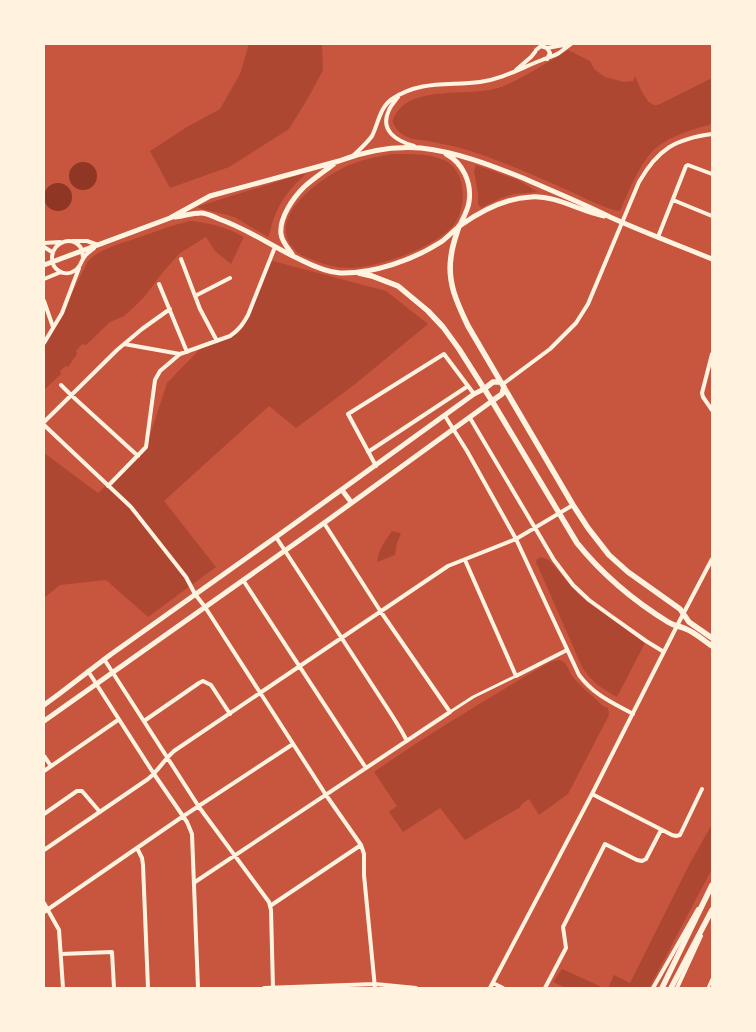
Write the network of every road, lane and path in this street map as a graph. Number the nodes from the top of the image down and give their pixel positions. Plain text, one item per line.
1 (539, 44) edge
2 (546, 46) edge
3 (536, 51) junction
4 (544, 60) junction
5 (512, 73) junction
6 (398, 96) junction
7 (712, 134) edge
8 (421, 148) junction
9 (441, 152) junction
10 (353, 156) junction
11 (339, 161) junction
12 (712, 174) edge
13 (673, 200) junction
14 (712, 216) edge
15 (612, 217) junction
16 (170, 218) junction
17 (623, 222) junction
18 (459, 226) junction
19 (658, 237) junction
20 (67, 241) junction
21 (44, 245) edge
22 (98, 245) junction
23 (275, 247) junction
24 (82, 250) junction
25 (52, 252) junction
26 (294, 257) junction
27 (83, 258) junction
28 (181, 259) dead end
29 (712, 259) edge
30 (52, 262) junction
31 (44, 265) edge
32 (78, 268) junction
33 (60, 272) junction
34 (359, 273) junction
35 (230, 278) dead end
36 (44, 279) edge
37 (159, 284) dead end
38 (195, 296) junction
39 (44, 302) edge
40 (170, 309) junction
41 (53, 328) junction
42 (217, 341) junction
43 (44, 343) edge
44 (124, 344) junction
45 (187, 352) junction
46 (180, 354) junction
47 (712, 354) edge
48 (503, 384) junction
49 (61, 385) dead end
50 (468, 386) junction
51 (484, 389) junction
52 (474, 394) junction
53 (71, 395) junction
54 (492, 401) junction
55 (712, 410) edge
56 (445, 416) junction
57 (470, 418) junction
58 (44, 423) edge
59 (453, 429) junction
60 (368, 452) junction
61 (138, 456) junction
62 (376, 466) junction
63 (108, 486) junction
64 (342, 490) junction
65 (351, 502) junction
66 (573, 505) junction
67 (559, 514) junction
68 (324, 523) junction
69 (535, 528) junction
70 (276, 537) junction
71 (516, 539) junction
72 (284, 550) junction
73 (712, 559) edge
74 (465, 560) junction
75 (244, 580) junction
76 (196, 594) junction
77 (205, 607) junction
78 (382, 612) junction
79 (684, 613) junction
80 (677, 626) junction
81 (712, 638) edge
82 (342, 639) junction
83 (712, 646) edge
84 (567, 650) junction
85 (664, 652) junction
86 (104, 659) junction
87 (300, 667) junction
88 (88, 671) junction
89 (113, 672) junction
90 (516, 676) junction
91 (95, 684) junction
92 (261, 693) junction
93 (44, 705) edge
94 (450, 712) junction
95 (230, 714) junction
96 (633, 714) junction
97 (118, 720) junction
98 (44, 721) edge
99 (144, 721) junction
100 (407, 741) junction
101 (293, 744) junction
102 (44, 756) edge
103 (167, 757) junction
104 (51, 766) junction
105 (366, 768) junction
106 (44, 771) edge
107 (154, 774) junction
108 (702, 789) dead end
109 (326, 794) junction
110 (592, 794) junction
111 (199, 807) junction
112 (100, 812) junction
113 (44, 814) edge
114 (183, 817) junction
115 (661, 830) junction
116 (361, 845) junction
117 (137, 848) junction
118 (44, 850) edge
119 (235, 855) junction
120 (195, 882) junction
121 (712, 884) edge
122 (44, 904) edge
123 (270, 906) junction
124 (46, 911) edge
125 (711, 913) edge
126 (61, 954) junction
127 (712, 979) edge
128 (493, 983) junction
129 (375, 986) edge
130 (316, 987) edge
131 (62, 988) edge
132 (114, 988) edge
133 (148, 988) edge
134 (198, 988) edge
135 (264, 988) edge
136 (273, 988) edge
137 (416, 988) edge
138 (490, 988) edge
139 (503, 988) edge
140 (545, 988) edge
141 (653, 988) edge
142 (662, 988) edge
143 (670, 988) edge
144 (677, 988) edge
145 (708, 988) edge

1 - 3 street
2 - 3 street
2 - 4 street
2 - 4 street
3 - 4 street
3 - 5 street
4 - 5 street
5 - 6 street
6 - 8 street
6 - 10 street
7 - 17 street
8 - 9 street
8 - 10 street
9 - 15 street
9 - 18 street
10 - 11 street
11 - 16 street
11 - 26 street
12 - 13 street
13 - 14 street
13 - 19 street
15 - 17 street
15 - 18 street
16 - 22 street
16 - 23 street
17 - 19 street
17 - 48 street
18 - 34 street
18 - 48 main road
19 - 29 street
20 - 21 street
20 - 22 street
20 - 24 street
20 - 25 street
21 - 25 street
22 - 24 street
22 - 27 street
23 - 26 street
23 - 42 street
24 - 27 street
24 - 30 street
25 - 30 street
26 - 34 street
27 - 32 street
28 - 38 street
30 - 31 street
30 - 33 street
32 - 33 street
32 - 41 street
33 - 36 street
34 - 51 main road
35 - 38 street
37 - 40 street
38 - 42 street
39 - 41 street
40 - 44 street
40 - 45 street
41 - 43 street
42 - 45 street
44 - 46 street
44 - 53 street
45 - 46 street
46 - 61 street
47 - 55 street
48 - 51 main road
48 - 54 main road
48 - 66 main road
49 - 53 street
50 - 52 street
50 - 60 street
50 - 60 street
51 - 52 street
51 - 54 main road
52 - 56 street
53 - 58 street
53 - 61 street
54 - 57 street
54 - 67 main road
56 - 59 street
56 - 62 street
57 - 59 street
57 - 69 street
58 - 63 street
59 - 65 street
59 - 71 street
60 - 62 street
61 - 63 street
62 - 64 street
63 - 76 street
64 - 65 street
64 - 70 street
65 - 68 street
66 - 67 street
66 - 79 main road
67 - 69 street
67 - 80 main road
68 - 72 street
68 - 78 street
69 - 71 street
69 - 85 street
70 - 72 street
70 - 76 street
71 - 74 street
71 - 84 street
72 - 75 street
72 - 82 street
73 - 79 street
74 - 78 street
74 - 90 street
75 - 77 street
75 - 87 street
76 - 77 street
76 - 86 street
77 - 89 street
77 - 92 street
78 - 82 street
78 - 94 street
79 - 80 street
79 - 81 main road
80 - 83 main road
80 - 85 street
82 - 87 street
82 - 100 street
84 - 90 street
84 - 96 street
85 - 96 street
86 - 88 street
86 - 89 street
87 - 92 street
87 - 105 street
88 - 91 street
88 - 93 street
89 - 91 street
89 - 99 street
90 - 94 street
91 - 97 street
91 - 98 street
92 - 95 street
92 - 101 street
94 - 100 street
95 - 99 street
95 - 103 street
96 - 110 street
97 - 104 street
97 - 107 street
99 - 103 street
100 - 105 street
101 - 109 street
101 - 111 street
102 - 104 street
103 - 107 street
103 - 111 street
104 - 106 street
105 - 109 street
107 - 112 street
107 - 114 street
108 - 115 street
109 - 116 street
109 - 119 street
110 - 115 street
110 - 128 street
111 - 114 street
111 - 119 street
112 - 113 street
112 - 118 street
114 - 117 street
114 - 120 street
115 - 140 street
116 - 123 street
116 - 129 street
117 - 124 street
117 - 133 street
119 - 120 street
119 - 123 street
120 - 134 street
121 - 141 street
121 - 142 main road
122 - 124 street
123 - 136 street
124 - 126 street
125 - 143 main road
125 - 144 street
126 - 131 street
126 - 132 street
127 - 145 street
128 - 138 street
128 - 139 street
129 - 130 street
129 - 137 street
130 - 136 street
135 - 136 street

